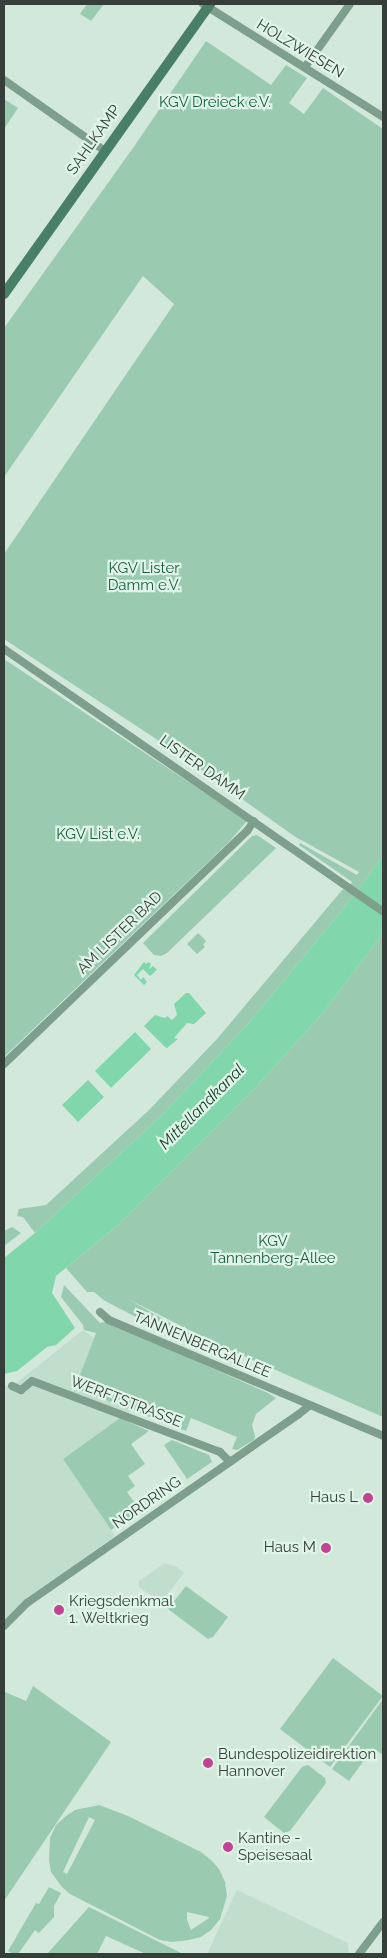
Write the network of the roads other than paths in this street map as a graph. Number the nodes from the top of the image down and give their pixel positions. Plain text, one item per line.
1 (350, 4) edge
2 (207, 5) edge
3 (305, 67) junction
4 (4, 80) edge
5 (383, 117) edge
6 (105, 151) junction
7 (4, 294) edge
8 (4, 650) edge
9 (254, 821) junction
10 (383, 911) edge
11 (4, 1064) edge
12 (100, 1312) dead end
13 (12, 1386) dead end
14 (309, 1406) junction
15 (383, 1436) edge
16 (230, 1462) junction
17 (4, 1626) edge
18 (383, 1922) edge
19 (359, 1954) edge

1 - 3 street
2 - 3 street, HOLZWIESEN
2 - 6 street, SAHLKAMP
3 - 5 street, HOLZWIESEN
4 - 6 street
6 - 7 street, SAHLKAMP
8 - 9 street, LISTER DAMM
9 - 10 street, LISTER DAMM
9 - 11 street, AM LISTER BAD
12 - 14 street, TANNENBERGALLEE
13 - 16 street, WERFTSTRASSE
14 - 15 street
14 - 16 street, NORDRING
16 - 17 street, NORDRING
18 - 19 street

